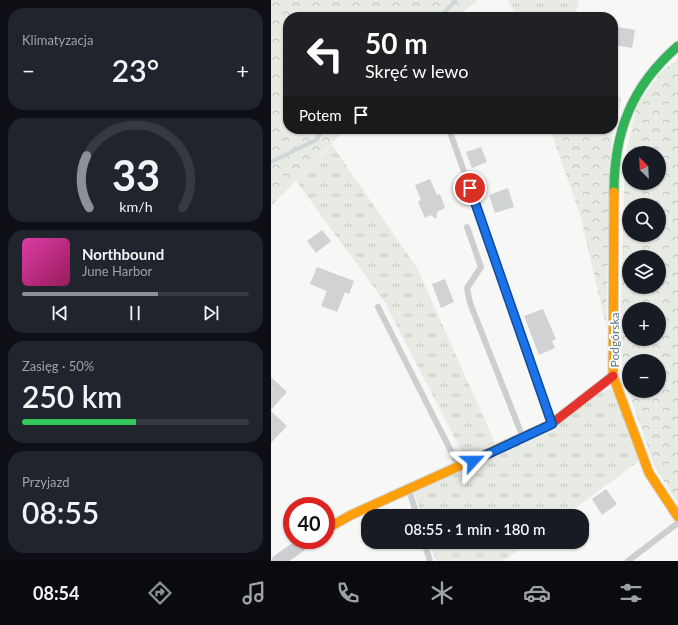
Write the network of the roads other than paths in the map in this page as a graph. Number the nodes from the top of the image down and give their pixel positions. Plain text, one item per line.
1 (678, 46) edge
2 (451, 134) edge
3 (467, 227) dead end
4 (378, 307) dead end
5 (613, 376) junction
6 (552, 424) junction
7 (523, 438) junction
8 (459, 467) junction
9 (409, 489) junction
10 (415, 509) edge
11 (678, 517) edge
12 (678, 523) edge
13 (335, 524) edge
14 (295, 549) edge
15 (426, 549) edge
16 (278, 561) edge
17 (430, 561) edge
18 (628, 561) edge

1 - 5 street, Podgórska
2 - 6 lane
3 - 7 lane
4 - 8 lane
5 - 6 street, Podgórska
5 - 11 street
6 - 7 street, Podgórska
7 - 8 street, Podgórska
8 - 9 street, Podgórska
9 - 10 lane
9 - 13 street, Podgórska
12 - 18 lane
14 - 16 street
15 - 17 lane

